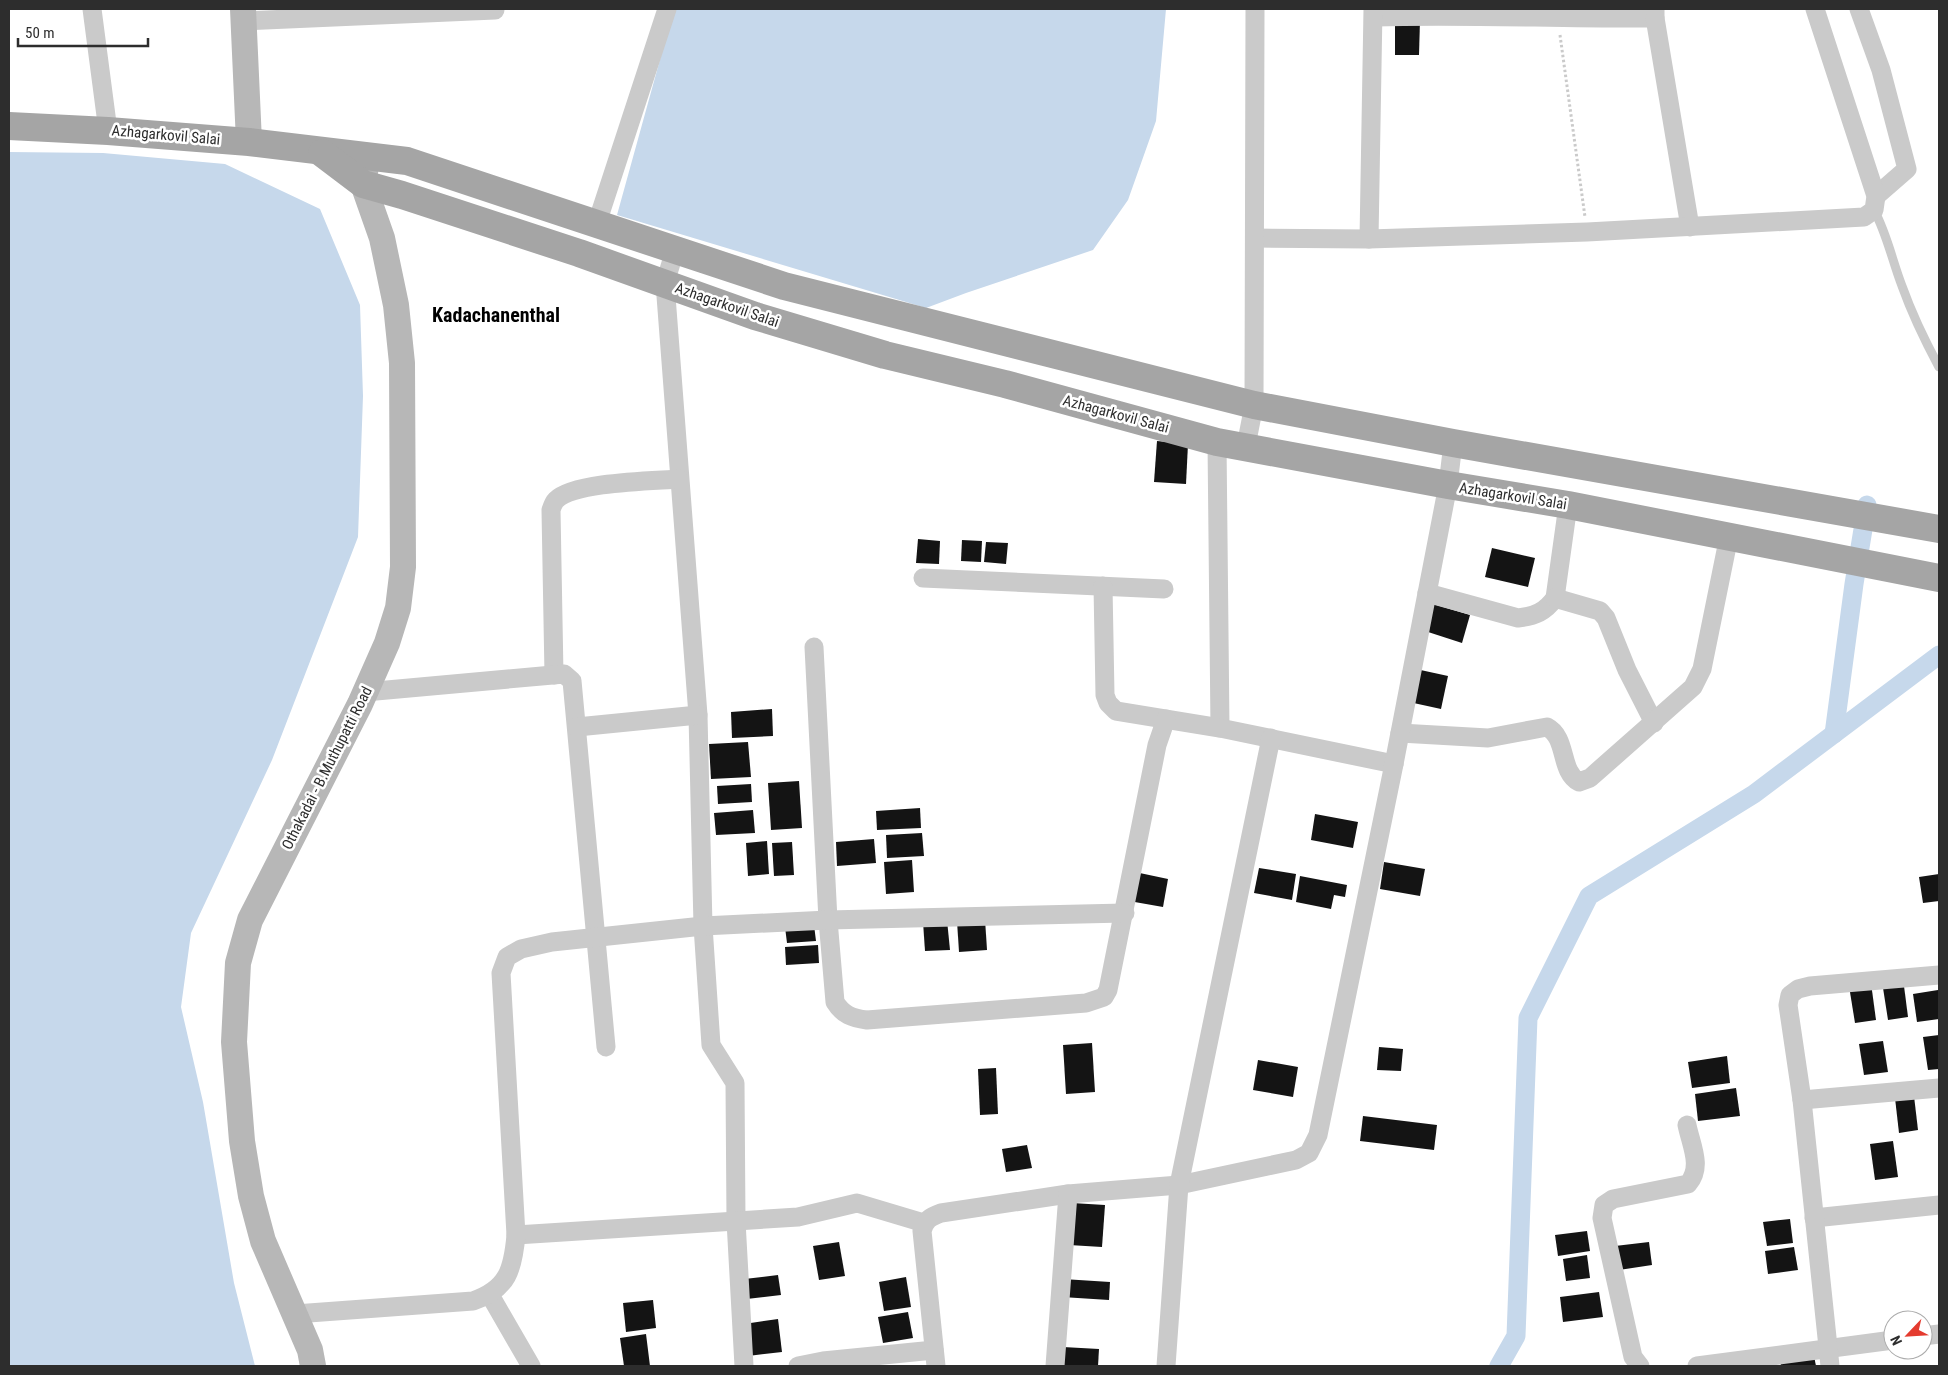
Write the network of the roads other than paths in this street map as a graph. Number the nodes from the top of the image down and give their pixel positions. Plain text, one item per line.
1 (92, 9) edge
2 (668, 9) edge
3 (1254, 9) edge
4 (1815, 9) edge
5 (1859, 9) edge
6 (495, 10) dead end
7 (1463, 12) edge
8 (1373, 13) edge
9 (1655, 13) edge
10 (1558, 14) edge
11 (244, 15) edge
12 (9, 126) edge
13 (108, 131) junction
14 (249, 142) junction
15 (322, 153) junction
16 (367, 157) junction
17 (364, 184) junction
18 (1875, 203) junction
19 (597, 223) junction
20 (1690, 226) junction
21 (1255, 238) junction
22 (1369, 239) junction
23 (675, 250) junction
24 (665, 283) junction
25 (1939, 367) edge
26 (1254, 405) junction
27 (1217, 442) junction
28 (1452, 443) junction
29 (1246, 446) junction
30 (678, 478) junction
31 (1448, 485) junction
32 (1568, 505) junction
33 (1939, 529) edge
34 (1729, 536) junction
35 (1938, 572) edge
36 (923, 578) dead end
37 (1103, 586) junction
38 (1164, 589) dead end
39 (1427, 593) junction
40 (1555, 598) junction
41 (814, 647) dead end
42 (554, 675) junction
43 (365, 692) junction
44 (698, 714) junction
45 (1166, 719) junction
46 (1654, 723) junction
47 (577, 727) junction
48 (1220, 728) junction
49 (1400, 733) junction
50 (1271, 738) junction
51 (1394, 764) junction
52 (1124, 913) junction
53 (828, 920) junction
54 (703, 926) junction
55 (597, 938) junction
56 (1939, 975) edge
57 (606, 1047) dead end
58 (1939, 1088) edge
59 (1802, 1100) junction
60 (1687, 1125) dead end
61 (1179, 1185) junction
62 (1068, 1194) junction
63 (1939, 1205) edge
64 (1814, 1218) junction
65 (736, 1221) junction
66 (924, 1223) junction
67 (516, 1235) junction
68 (490, 1295) junction
69 (295, 1314) junction
70 (1883, 1343) edge
71 (1829, 1357) edge
72 (935, 1358) edge
73 (823, 1364) edge
74 (313, 1366) edge
75 (531, 1366) edge
76 (744, 1366) edge
77 (798, 1366) edge
78 (1055, 1366) edge
79 (1166, 1366) edge
80 (1640, 1366) edge
81 (1698, 1366) edge

1 - 13 street
2 - 19 street
3 - 21 street
4 - 18 street
5 - 18 street
6 - 11 street
7 - 8 street
7 - 10 street
8 - 22 street
9 - 10 street
9 - 20 street
11 - 14 main road
12 - 13 main road, Azhagarkovil Salai
13 - 14 main road, Azhagarkovil Salai
14 - 15 main road, Azhagarkovil Salai
15 - 16 main road, Azhagarkovil Salai
15 - 17 main road, Azhagarkovil Salai
16 - 17 main road, Othakadai - B.Muthupatti Road
16 - 19 main road, Azhagarkovil Salai
17 - 24 main road, Azhagarkovil Salai
17 - 43 main road, Othakadai - B.Muthupatti Road
18 - 20 street
18 - 25 lane
19 - 23 main road, Azhagarkovil Salai
20 - 22 street
21 - 22 street
21 - 26 street
23 - 24 street
23 - 26 main road, Azhagarkovil Salai
24 - 27 main road, Azhagarkovil Salai
24 - 30 street
26 - 28 main road, Azhagarkovil Salai
26 - 29 street
27 - 29 main road, Azhagarkovil Salai
27 - 48 street
28 - 31 street
28 - 33 main road, Azhagarkovil Salai
29 - 31 main road, Azhagarkovil Salai
30 - 42 street
30 - 44 street
31 - 32 main road, Azhagarkovil Salai
31 - 39 street
32 - 34 main road, Azhagarkovil Salai
32 - 40 street
34 - 35 main road, Azhagarkovil Salai
34 - 46 street
36 - 37 street
37 - 38 street
37 - 45 street
39 - 40 street
39 - 49 street
40 - 46 street
41 - 53 street
42 - 43 street
42 - 47 street
43 - 69 main road, Othakadai - B.Muthupatti Road
44 - 47 street
44 - 54 street
45 - 48 street
45 - 52 street
46 - 49 street
47 - 55 street
48 - 50 street
49 - 51 street
50 - 51 street
50 - 61 street
51 - 61 street
52 - 53 street
52 - 53 street
53 - 54 street
54 - 55 street
54 - 65 street
55 - 57 street
55 - 67 street
56 - 59 street
58 - 59 street
59 - 64 street
60 - 80 street
61 - 62 street
61 - 79 street
62 - 66 street
62 - 78 street
63 - 64 street
64 - 71 street
65 - 66 street
65 - 67 street
65 - 76 street
66 - 72 street
67 - 68 street
68 - 69 street
68 - 75 street
69 - 74 main road, Othakadai - B.Muthupatti Road
70 - 71 street
71 - 81 street
72 - 73 street
73 - 77 street

